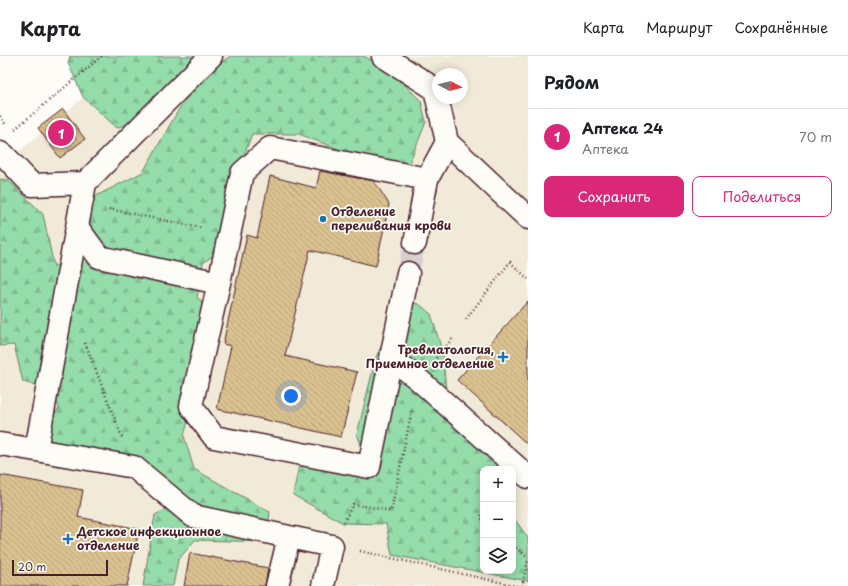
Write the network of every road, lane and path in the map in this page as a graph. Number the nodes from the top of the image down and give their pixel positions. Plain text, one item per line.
1 (102, 56) edge
2 (211, 56) edge
3 (383, 56) edge
4 (11, 132) dead end
5 (448, 142) junction
6 (0, 152) edge
7 (427, 179) junction
8 (83, 193) junction
9 (528, 218) edge
10 (76, 228) junction
11 (229, 233) junction
12 (415, 243) tunnel mouth
13 (408, 273) tunnel mouth
14 (528, 279) edge
15 (219, 282) junction
16 (466, 319) dead end
17 (85, 343) dead end
18 (391, 358) junction
19 (0, 444) edge
20 (36, 450) junction
21 (134, 467) junction
22 (528, 477) edge
23 (289, 537) junction
24 (516, 548) edge
25 (359, 551) dead end
26 (528, 559) edge
27 (277, 586) edge
28 (323, 586) edge
29 (518, 586) edge
30 (522, 586) edge

1 - 4 path
2 - 8 lane
3 - 5 lane
5 - 7 lane
5 - 9 lane
6 - 8 lane
7 - 11 lane
7 - 12 lane
8 - 10 lane
8 - 11 path
10 - 15 lane
10 - 20 lane
11 - 15 lane
13 - 18 lane
14 - 16 path
15 - 18 lane
17 - 21 path
18 - 22 lane
19 - 20 lane
20 - 21 lane
21 - 23 lane
23 - 27 lane
23 - 28 lane
24 - 26 path
25 - 29 path
26 - 30 path

